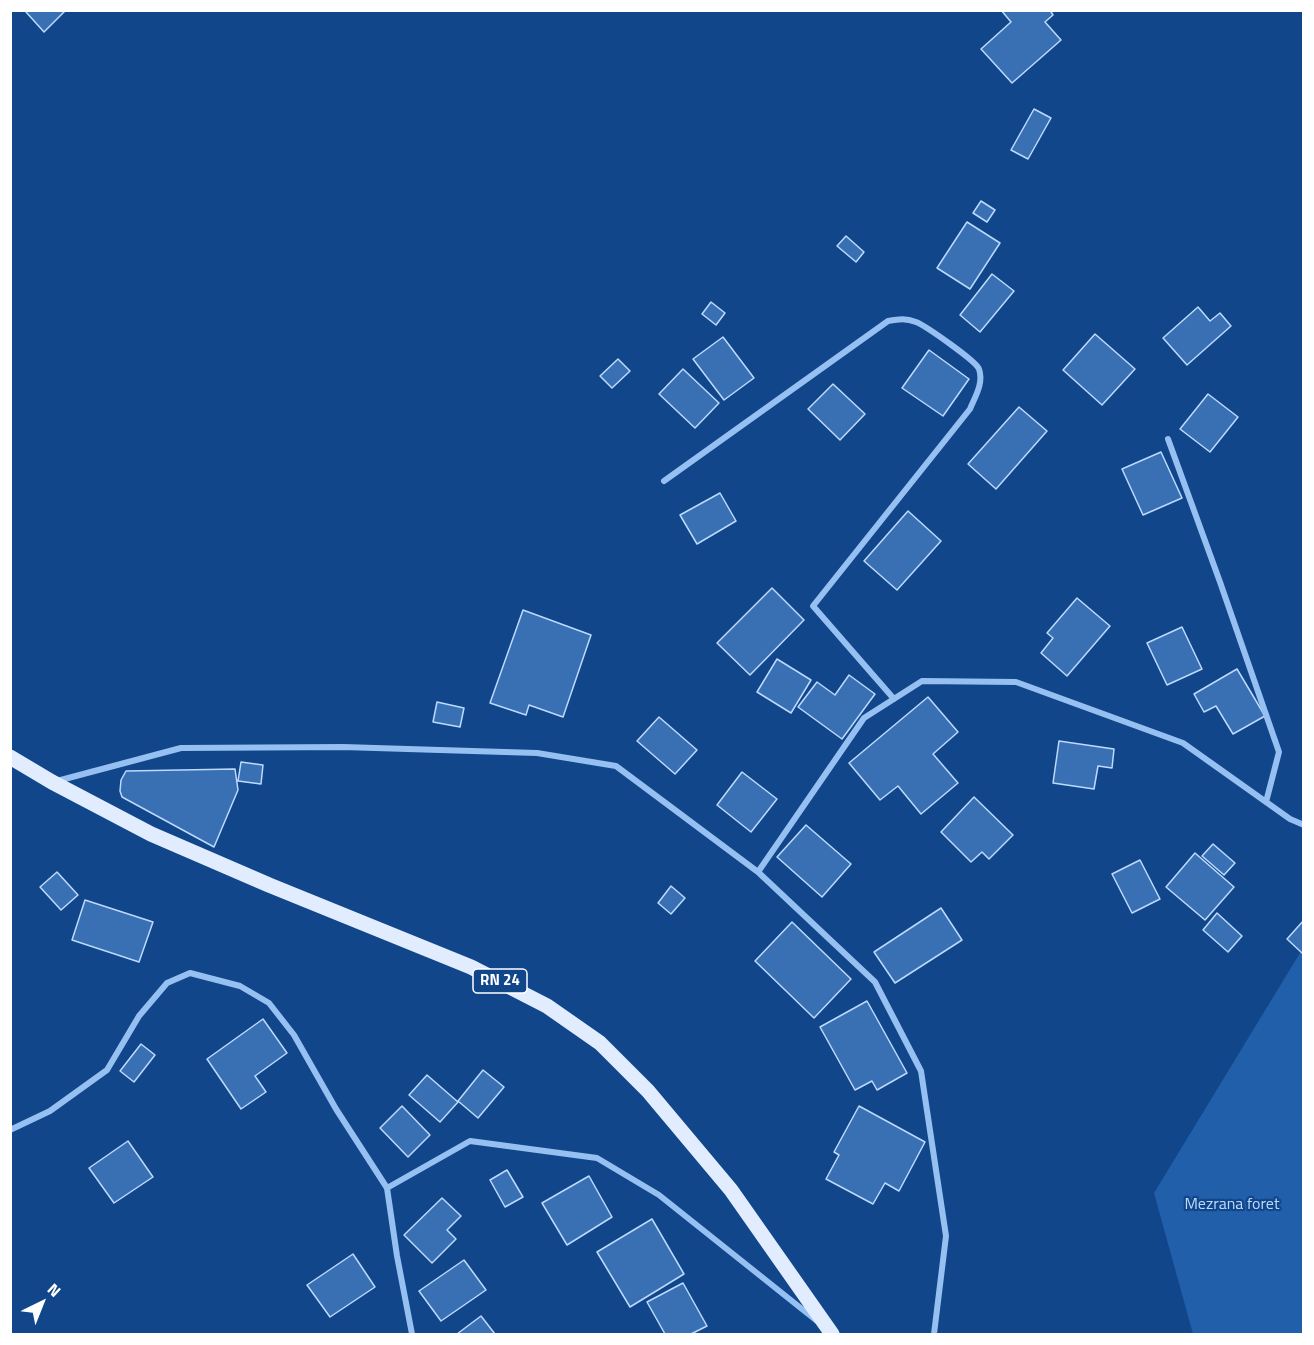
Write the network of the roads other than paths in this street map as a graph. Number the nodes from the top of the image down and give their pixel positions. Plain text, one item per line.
1 (1168, 440) dead end
2 (664, 481) dead end
3 (894, 699) junction
4 (10, 757) edge
5 (52, 782) junction
6 (1266, 802) junction
7 (1304, 825) edge
8 (758, 872) junction
9 (10, 1130) edge
10 (387, 1188) junction
11 (832, 1334) edge
12 (412, 1335) edge
13 (934, 1335) edge

1 - 6 street
2 - 3 street
3 - 6 street
3 - 8 street
4 - 5 main road, RN 24
5 - 8 street
5 - 11 main road, RN 24
6 - 7 street
8 - 13 street
9 - 10 street
10 - 11 street
10 - 12 street

